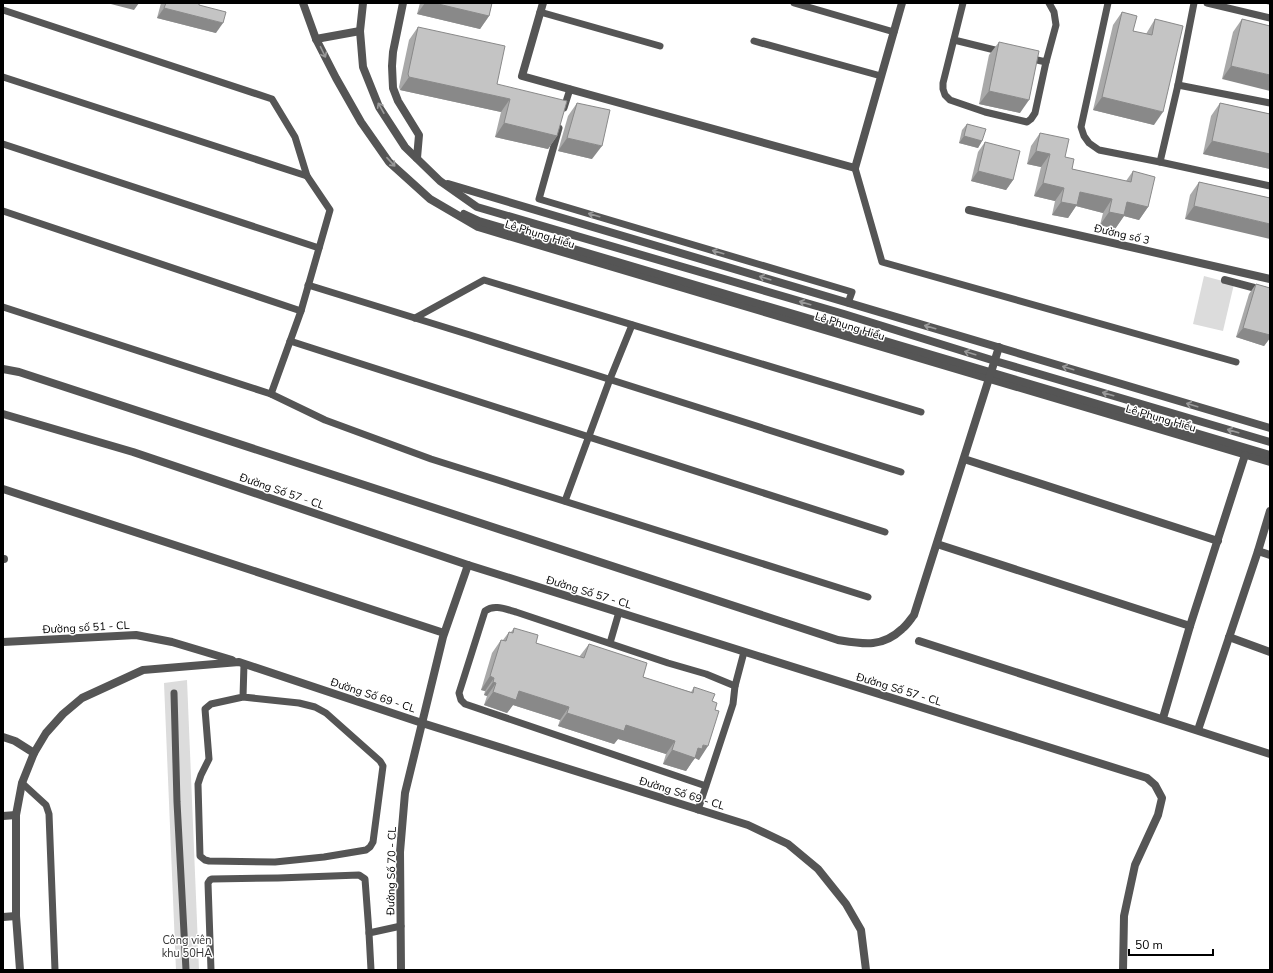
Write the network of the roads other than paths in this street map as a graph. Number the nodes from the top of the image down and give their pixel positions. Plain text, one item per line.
1 (303, 3) edge
2 (363, 3) edge
3 (403, 3) edge
4 (543, 3) edge
5 (794, 3) edge
6 (902, 3) edge
7 (964, 3) edge
8 (1049, 3) edge
9 (1108, 3) edge
10 (1194, 3) edge
11 (1207, 3) edge
12 (3, 10) edge
13 (540, 12) junction
14 (1270, 18) edge
15 (360, 31) junction
16 (894, 32) junction
17 (316, 39) junction
18 (954, 40) junction
19 (754, 41) dead end
20 (660, 46) dead end
21 (1007, 53) edge
22 (1022, 57) edge
23 (1046, 62) junction
24 (881, 76) junction
25 (3, 77) edge
26 (1178, 85) junction
27 (570, 89) junction
28 (1270, 103) edge
29 (3, 144) edge
30 (417, 158) junction
31 (1160, 162) junction
32 (855, 168) junction
33 (307, 176) junction
34 (440, 181) junction
35 (1270, 186) edge
36 (968, 210) dead end
37 (3, 211) edge
38 (319, 248) junction
39 (1270, 279) edge
40 (1224, 280) dead end
41 (308, 285) junction
42 (1270, 292) edge
43 (848, 303) junction
44 (3, 307) edge
45 (301, 311) junction
46 (844, 314) junction
47 (415, 318) junction
48 (632, 325) junction
49 (838, 331) junction
50 (290, 341) junction
51 (999, 347) junction
52 (995, 361) junction
53 (1236, 362) dead end
54 (3, 368) edge
55 (990, 376) junction
56 (610, 380) junction
57 (271, 394) junction
58 (920, 412) dead end
59 (3, 414) edge
60 (1270, 428) edge
61 (588, 436) junction
62 (1270, 442) edge
63 (1245, 455) junction
64 (1270, 455) edge
65 (964, 459) junction
66 (1270, 462) edge
67 (901, 472) dead end
68 (3, 489) edge
69 (565, 501) junction
70 (1270, 511) edge
71 (885, 532) dead end
72 (1218, 541) junction
73 (937, 544) junction
74 (1258, 551) junction
75 (1270, 555) edge
76 (468, 565) junction
77 (868, 597) dead end
78 (618, 612) junction
79 (1190, 626) junction
80 (444, 633) junction
81 (1229, 637) junction
82 (919, 641) dead end
83 (3, 642) edge
84 (610, 643) junction
85 (744, 652) junction
86 (1270, 652) edge
87 (241, 663) junction
88 (735, 686) junction
89 (174, 693) dead end
90 (243, 697) junction
91 (1163, 718) junction
92 (422, 723) junction
93 (1198, 730) junction
94 (3, 737) edge
95 (34, 753) junction
96 (1270, 754) edge
97 (22, 784) junction
98 (706, 786) junction
99 (698, 810) junction
100 (16, 815) junction
101 (3, 816) edge
102 (16, 916) junction
103 (3, 917) edge
104 (400, 926) junction
105 (369, 933) junction
106 (20, 970) edge
107 (55, 970) edge
108 (186, 970) edge
109 (211, 970) edge
110 (371, 970) edge
111 (401, 970) edge
112 (866, 970) edge
113 (1123, 970) edge

1 - 17 street, Lê Phụng Hiểu
2 - 15 street, Lê Phụng Hiểu
3 - 30 street
4 - 13 street
5 - 16 lane
6 - 16 street
7 - 18 lane
8 - 23 lane
9 - 31 lane
10 - 26 lane
11 - 14 lane
12 - 33 lane
13 - 20 lane
13 - 27 street
15 - 17 street
30 -> 15 street, Lê Phụng Hiểu
16 - 24 street
17 -> 49 street, Lê Phụng Hiểu
18 - 21 lane
18 - 23 lane
19 - 24 lane
22 - 23 lane
24 - 32 street
25 - 33 lane
26 - 28 lane
26 - 31 lane
27 - 32 street
43 -> 27 lane
29 - 38 lane
30 - 34 street, Lê Phụng Hiểu
31 - 35 lane
32 - 53 lane
33 - 38 lane
43 -> 34 street, Lê Phụng Hiểu
46 -> 34 street, Lê Phụng Hiểu
36 - 39 street, Đường số 3
37 - 45 lane
38 - 41 lane
40 - 42 street
41 - 45 lane
41 - 47 lane
43 - 46 street
51 -> 43 street, Lê Phụng Hiểu
44 - 57 lane
45 - 50 lane
46 - 49 street
52 -> 46 street, Lê Phụng Hiểu
47 - 48 lane
47 - 56 lane
48 - 56 lane
48 - 58 lane
49 - 55 street, Lê Phụng Hiểu
50 - 57 lane
50 - 61 lane
51 - 52 street
60 -> 51 street, Lê Phụng Hiểu
52 - 55 street
62 -> 52 street, Lê Phụng Hiểu
54 - 73 street
55 - 63 street, Lê Phụng Hiểu
55 - 64 street, Lê Phụng Hiểu
55 - 65 street
56 - 61 lane
56 - 67 lane
57 - 69 lane
59 - 76 street, Đường Số 57 - CL
61 - 69 lane
61 - 71 lane
63 - 66 street, Lê Phụng Hiểu
63 - 72 street
65 - 72 street
65 - 73 street
68 - 80 street
69 - 77 lane
70 - 74 street
72 - 79 street
73 - 79 street
74 - 75 street
74 - 81 street
76 - 78 street, Đường Số 57 - CL
76 - 80 street, Đường Số 70 - CL
78 - 84 lane
78 - 85 street, Đường Số 57 - CL
79 - 91 street
80 - 92 street, Đường Số 70 - CL
81 - 86 street
81 - 93 street
82 - 91 street
83 - 87 street, Đường số 51 - CL
84 - 88 lane
84 - 98 lane
85 - 88 lane
85 - 113 street, Đường Số 57 - CL
87 - 90 lane
87 - 92 street, Đường Số 69 - CL
87 - 95 street, Đường Số 69 - CL
88 - 98 lane
89 - 108 lane
90 - 90 lane
91 - 93 street
92 - 99 street, Đường Số 69 - CL
92 - 104 street, Đường Số 70 - CL
93 - 96 street
94 - 95 street
95 - 97 street, Đường Số 69 - CL
97 - 100 street, Đường Số 69 - CL
97 - 107 lane
98 - 99 lane
99 - 112 street, Đường Số 69 - CL
100 - 101 street
100 - 102 street, Đường Số 69 - CL
102 - 103 street
102 - 106 street, Đường Số 69 - CL
104 - 105 lane
104 - 111 street, Đường Số 70 - CL
105 - 109 lane
105 - 110 lane

